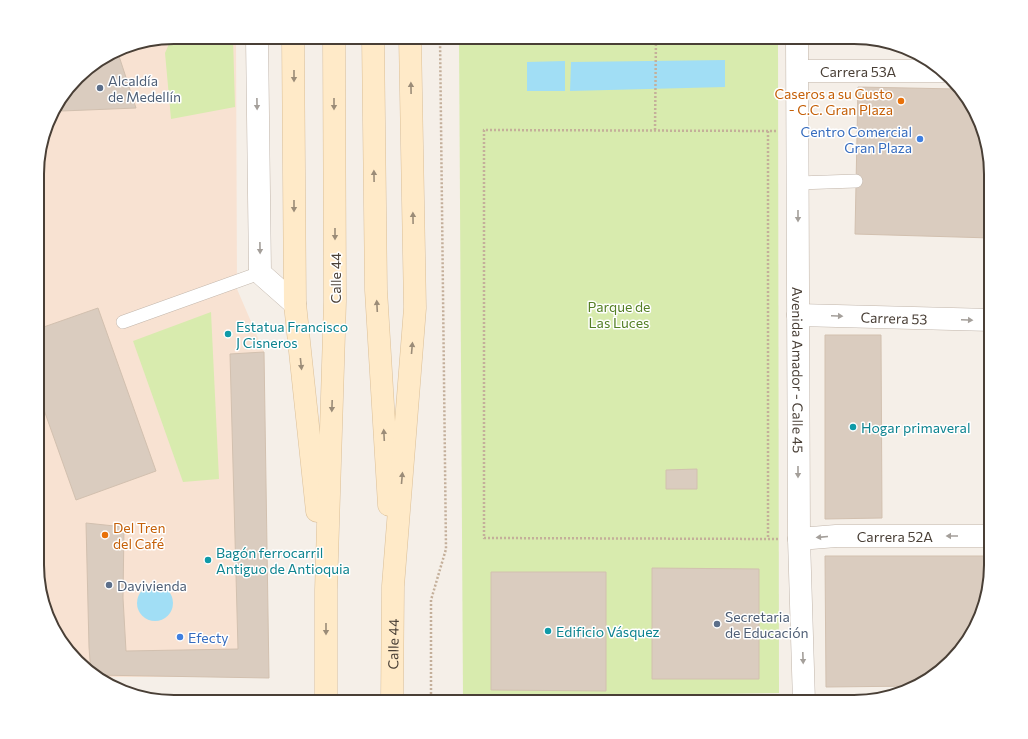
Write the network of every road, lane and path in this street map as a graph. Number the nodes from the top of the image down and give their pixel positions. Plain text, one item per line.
1 (256, 44) edge
2 (293, 44) edge
3 (334, 44) edge
4 (373, 44) edge
5 (410, 44) edge
6 (440, 44) edge
7 (656, 44) edge
8 (797, 44) edge
9 (798, 71) junction
10 (933, 71) edge
11 (656, 130) junction
12 (768, 130) junction
13 (798, 130) junction
14 (856, 181) dead end
15 (798, 183) junction
16 (260, 273) junction
17 (295, 304) junction
18 (798, 315) junction
19 (984, 320) edge
20 (123, 322) dead end
21 (984, 536) edge
22 (768, 539) junction
23 (799, 540) junction
24 (393, 586) junction
25 (326, 590) junction
26 (326, 695) edge
27 (392, 695) edge
28 (431, 695) edge
29 (804, 695) edge

1 -> 16 street
2 -> 17 main road, Calle 44
3 -> 25 main road, Calle 44
24 -> 4 main road, Calle 44
24 -> 5 main road, Calle 44
6 - 28 path
7 - 11 path
8 - 9 street, Avenida Amador - Calle 45
9 - 10 street, Carrera 53A
9 - 13 street, Avenida Amador - Calle 45
11 - 12 path
11 - 22 path
12 - 13 path
12 - 22 path
13 - 15 street, Avenida Amador - Calle 45
14 - 15 lane
15 -> 18 street, Avenida Amador - Calle 45
16 - 17 street
16 - 20 lane
17 -> 25 main road, Calle 44
18 -> 19 street, Carrera 53
18 -> 23 street, Avenida Amador - Calle 45
21 -> 23 street, Carrera 52A
22 - 23 path
23 -> 29 street, Avenida Amador - Calle 45
24 - 27 main road, Calle 44
25 -> 26 main road, Calle 44

